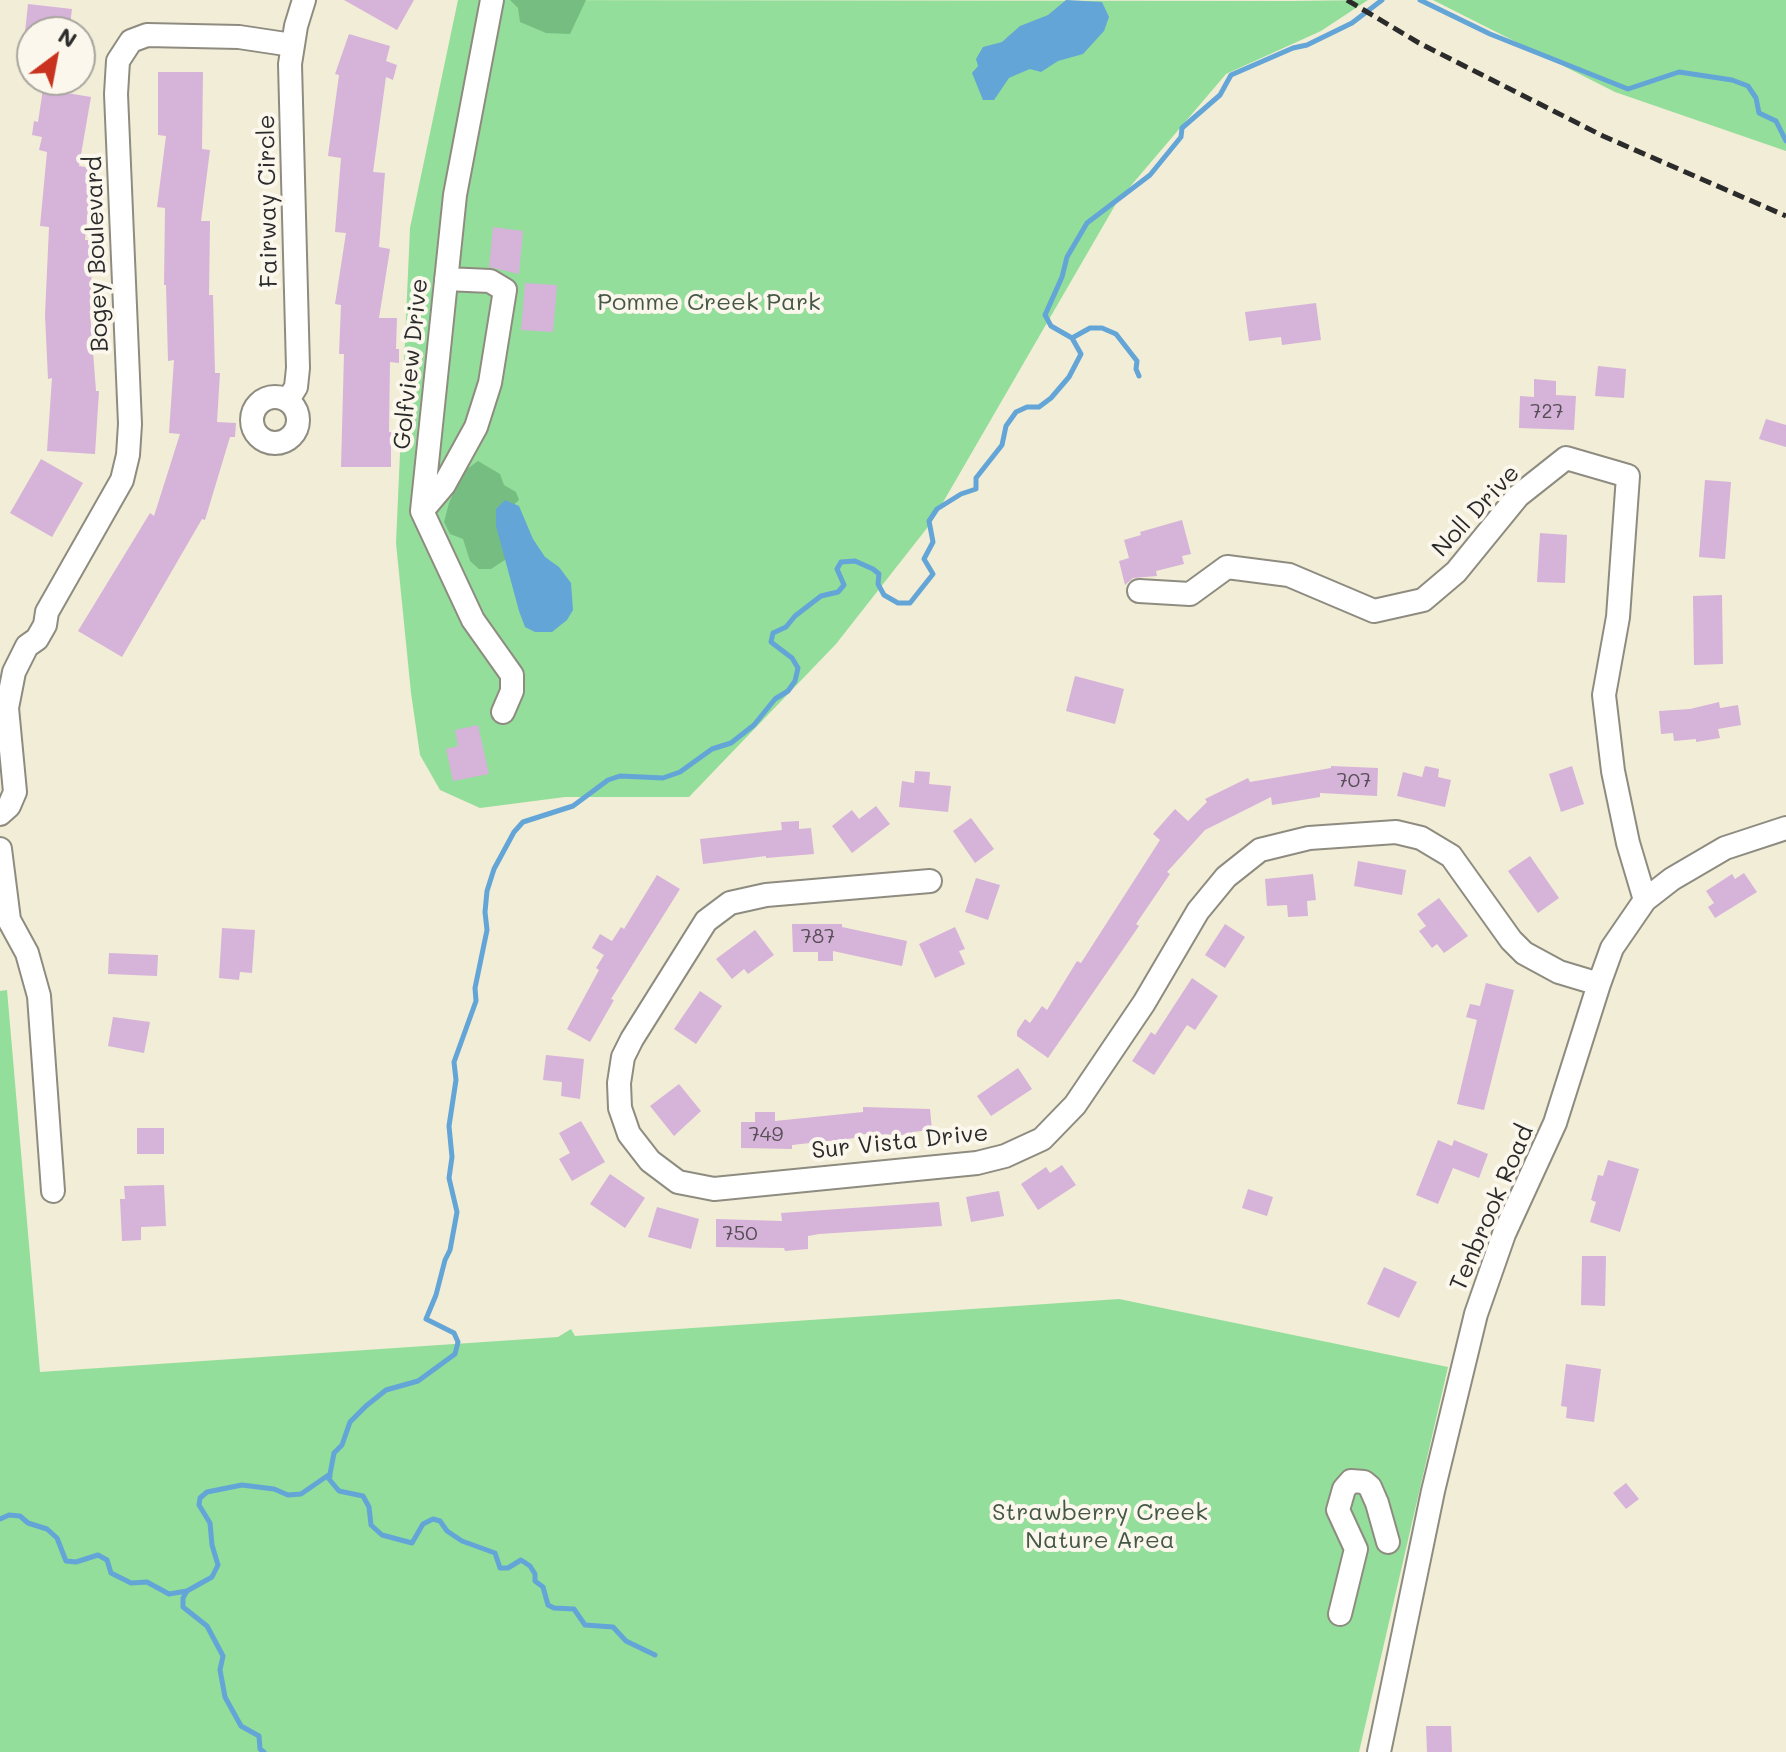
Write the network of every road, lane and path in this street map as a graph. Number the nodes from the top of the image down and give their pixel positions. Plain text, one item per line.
1 (304, 0) edge
2 (492, 0) edge
3 (292, 45) junction
4 (446, 279) junction
5 (288, 400) dead end
6 (422, 511) junction
7 (1139, 591) dead end
8 (7, 667) edge
9 (503, 712) dead end
10 (0, 814) edge
11 (1786, 828) edge
12 (0, 849) edge
13 (930, 881) dead end
14 (1645, 900) junction
15 (1599, 984) junction
16 (53, 1191) dead end
17 (1388, 1542) junction
18 (1356, 1549) junction
19 (1420, 1552) junction
20 (1340, 1614) dead end
21 (1379, 1752) edge

1 - 3 street, Fairway Circle
2 - 4 street, Golfview Drive
3 - 5 street, Fairway Circle
3 - 8 street, Bogey Boulevard
4 - 6 street, Golfview Drive
4 - 6 street
6 - 9 street
7 - 14 street, Noll Drive
8 - 10 street, Bogey Boulevard
11 - 14 street, Tenbrook Road
12 - 16 street
13 - 15 street, Sur Vista Drive
14 - 15 street, Tenbrook Road
15 - 19 street, Tenbrook Road
17 - 18 street
17 - 18 street
17 - 19 street
18 - 20 street
19 - 21 street, Tenbrook Road

